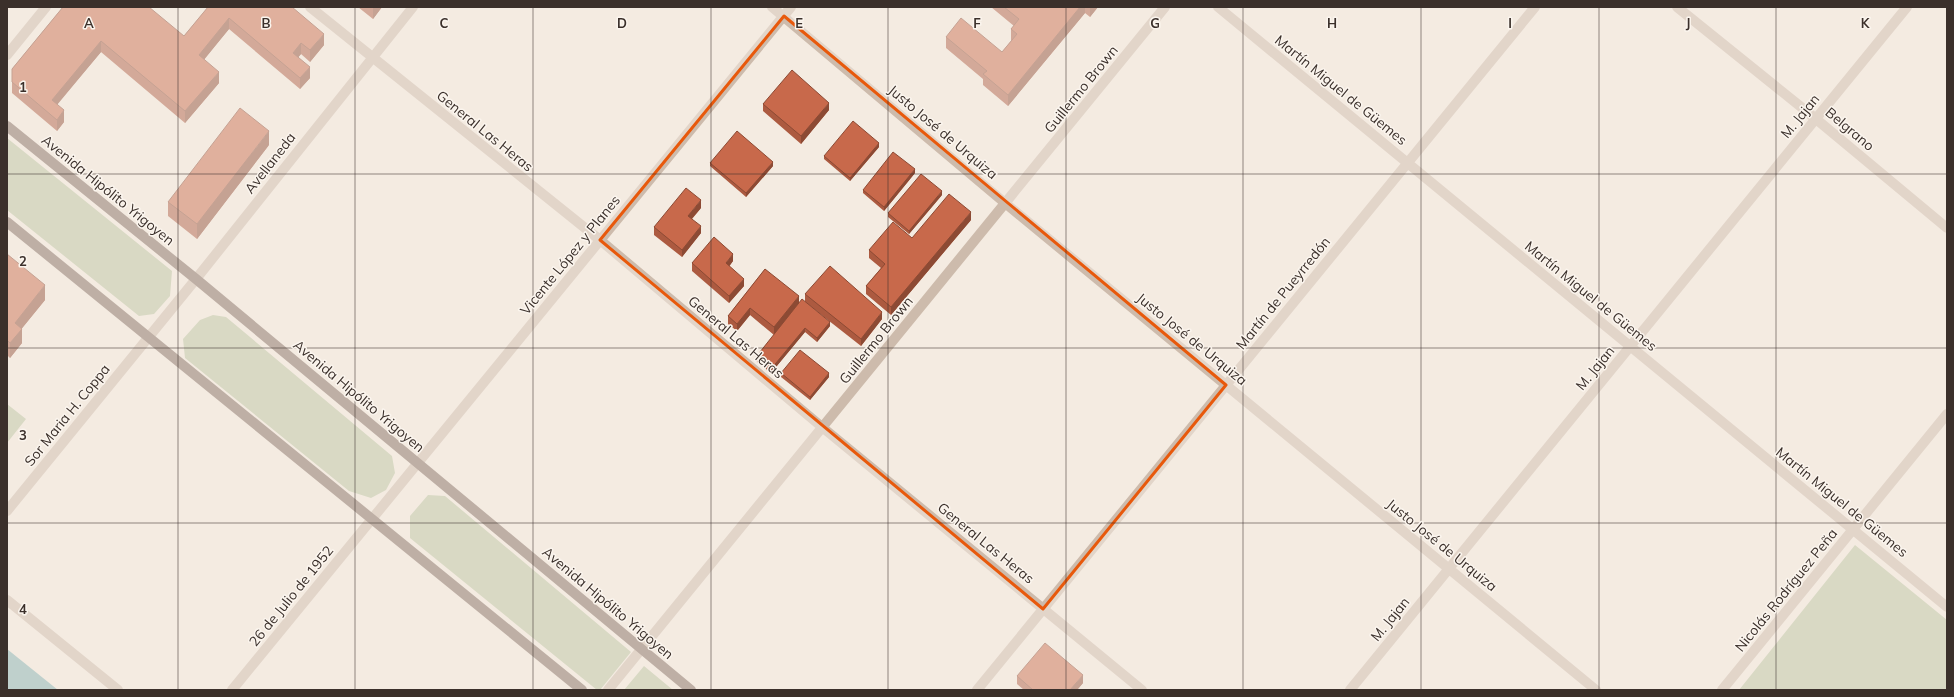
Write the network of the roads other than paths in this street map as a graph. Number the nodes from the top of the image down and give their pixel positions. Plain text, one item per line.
1 (46, 7) edge
2 (310, 7) edge
3 (413, 7) edge
4 (772, 7) edge
5 (791, 7) edge
6 (1165, 7) edge
7 (1218, 7) edge
8 (1536, 7) edge
9 (1677, 7) edge
10 (1907, 7) edge
11 (784, 16) junction
12 (7, 55) edge
13 (371, 58) junction
14 (1816, 119) junction
15 (7, 126) edge
16 (1408, 163) junction
17 (1005, 203) junction
18 (7, 222) edge
19 (1947, 228) edge
20 (600, 240) junction
21 (196, 279) junction
22 (149, 337) junction
23 (1630, 346) junction
24 (1226, 385) junction
25 (1947, 414) edge
26 (822, 427) junction
27 (418, 463) junction
28 (7, 511) edge
29 (372, 520) junction
30 (1853, 530) junction
31 (1449, 569) junction
32 (7, 600) edge
33 (1947, 607) edge
34 (1043, 609) junction
35 (642, 648) junction
36 (118, 690) edge
37 (232, 690) edge
38 (582, 690) edge
39 (608, 690) edge
40 (691, 690) edge
41 (977, 690) edge
42 (1142, 690) edge
43 (1350, 690) edge
44 (1596, 690) edge
45 (1722, 690) edge

1 - 12 street
2 - 13 street, General Las Heras
3 - 13 street, Avellaneda
4 - 11 street, Justo José de Urquiza
5 - 11 street, Vicente López y Planes
6 - 17 street, Guillermo Brown
7 - 16 street, Martín Miguel de Güemes
8 - 16 street, Martín de Pueyrredón
9 - 14 street, Belgrano
10 - 14 street, M. Jajan
11 - 17 street, Justo José de Urquiza
11 - 20 street, Vicente López y Planes
13 - 20 street, General Las Heras
13 - 21 street, Avellaneda
14 - 19 street, Belgrano
14 - 23 street, M. Jajan
15 - 21 main road, Avenida Hipólito Yrigoyen
16 - 23 street, Martín Miguel de Güemes
16 - 24 street, Martín de Pueyrredón
17 - 24 street, Justo José de Urquiza
17 - 26 street, Guillermo Brown
18 - 22 main road
20 - 26 street, General Las Heras
20 - 27 street, Vicente López y Planes
21 - 22 street, Avellaneda
21 - 27 main road, Avenida Hipólito Yrigoyen
22 - 28 street, Sor Maria H. Coppa
22 - 29 main road
23 - 30 street, Martín Miguel de Güemes
23 - 31 street, M. Jajan
24 - 31 street, Justo José de Urquiza
24 - 34 street, Martín de Pueyrredón
25 - 30 street, Nicolás Rodríguez Peña
26 - 34 street, General Las Heras
26 - 35 street, Guillermo Brown
27 - 29 street, Vicente López y Planes
27 - 35 main road, Avenida Hipólito Yrigoyen
29 - 37 street, 26 de Julio de 1952
29 - 38 main road
30 - 33 street, Martín Miguel de Güemes
30 - 45 street, Nicolás Rodríguez Peña
31 - 43 street, M. Jajan
31 - 44 street, Justo José de Urquiza
32 - 36 street
34 - 41 street, Martín de Pueyrredón
34 - 42 street, General Las Heras
35 - 39 street, Guillermo Brown
35 - 40 main road, Avenida Hipólito Yrigoyen

